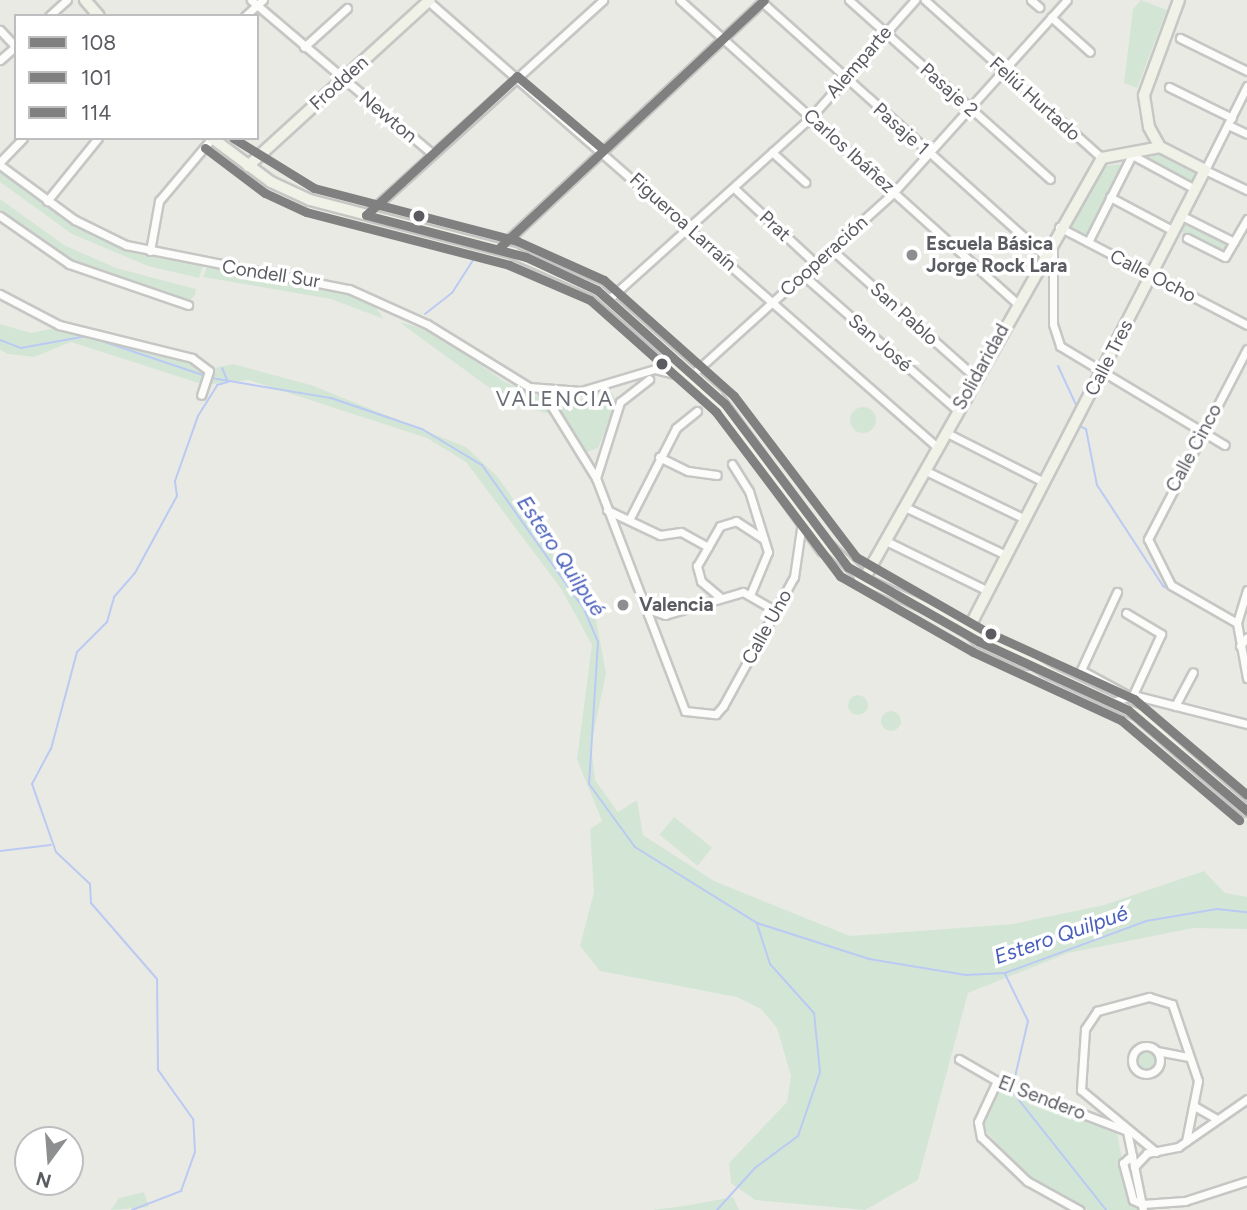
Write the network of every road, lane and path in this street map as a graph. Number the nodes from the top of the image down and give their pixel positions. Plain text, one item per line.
1 (67, 0) edge
2 (85, 0) edge
3 (429, 0) edge
4 (603, 0) edge
5 (680, 0) edge
6 (849, 0) edge
7 (915, 0) edge
8 (925, 0) edge
9 (1031, 0) edge
10 (1067, 0) edge
11 (1179, 0) edge
12 (763, 1) edge
13 (257, 2) edge
14 (1039, 7) dead end
15 (347, 8) dead end
16 (51, 14) edge
17 (97, 14) edge
18 (1051, 17) junction
19 (0, 30) edge
20 (885, 33) junction
21 (1180, 38) dead end
22 (727, 40) junction
23 (14, 44) edge
24 (304, 47) junction
25 (14, 48) edge
26 (1090, 52) dead end
27 (0, 60) edge
28 (1003, 70) junction
29 (1247, 71) edge
30 (517, 76) junction
31 (344, 79) junction
32 (845, 80) junction
33 (1247, 86) edge
34 (1169, 87) dead end
35 (969, 108) junction
36 (811, 117) junction
37 (1230, 121) junction
38 (1247, 134) edge
39 (21, 140) edge
40 (94, 140) edge
41 (210, 140) edge
42 (215, 140) edge
43 (1160, 147) junction
44 (603, 149) junction
45 (430, 152) junction
46 (772, 152) junction
47 (928, 154) junction
48 (1132, 155) junction
49 (1102, 158) junction
50 (0, 163) edge
51 (248, 166) junction
52 (1205, 170) junction
53 (1050, 178) dead end
54 (805, 182) dead end
55 (734, 188) junction
56 (1195, 189) junction
57 (1247, 190) edge
58 (894, 192) junction
59 (1110, 197) junction
60 (47, 201) junction
61 (366, 215) junction
62 (0, 216) edge
63 (1182, 216) junction
64 (1247, 219) edge
65 (687, 226) junction
66 (1059, 227) junction
67 (1174, 231) junction
68 (1187, 237) dead end
69 (1052, 238) junction
70 (1088, 242) junction
71 (1234, 242) junction
72 (498, 249) junction
73 (832, 250) junction
74 (150, 251) junction
75 (1043, 254) junction
76 (816, 264) junction
77 (1052, 270) junction
78 (803, 275) junction
79 (1152, 275) junction
80 (0, 295) edge
81 (609, 299) junction
82 (772, 302) junction
83 (1016, 303) junction
84 (188, 305) dead end
85 (1247, 325) edge
86 (1247, 349) edge
87 (1100, 375) junction
88 (691, 377) junction
89 (976, 378) junction
90 (649, 379) dead end
91 (541, 391) junction
92 (568, 393) junction
93 (201, 395) dead end
94 (553, 408) junction
95 (697, 411) dead end
96 (957, 411) junction
97 (945, 432) junction
98 (1202, 433) junction
99 (1225, 445) dead end
100 (937, 447) junction
101 (600, 456) junction
102 (659, 457) junction
103 (586, 458) junction
104 (732, 464) dead end
105 (924, 470) junction
106 (717, 475) dead end
107 (596, 478) junction
108 (1044, 482) junction
109 (905, 507) junction
110 (607, 510) junction
111 (630, 518) junction
112 (802, 519) junction
113 (1025, 519) junction
114 (764, 539) junction
115 (886, 541) junction
116 (708, 547) junction
117 (1006, 555) junction
118 (864, 579) junction
119 (1247, 590) edge
120 (988, 591) junction
121 (1117, 592) dead end
122 (751, 595) junction
123 (721, 598) junction
124 (647, 609) junction
125 (776, 611) junction
126 (1126, 613) dead end
127 (1237, 623) junction
128 (968, 630) junction
129 (1247, 638) edge
130 (1240, 646) junction
131 (1193, 672) dead end
132 (1247, 677) edge
133 (1130, 695) junction
134 (1113, 702) junction
135 (1175, 706) junction
136 (1247, 724) edge
137 (1246, 811) edge
138 (1157, 1051) junction
139 (1187, 1057) junction
140 (959, 1059) dead end
141 (997, 1081) junction
142 (1247, 1099) edge
143 (1196, 1107) junction
144 (1217, 1119) junction
145 (1127, 1131) junction
146 (1186, 1142) junction
147 (1156, 1152) junction
148 (1132, 1155) junction
149 (1134, 1167) junction
150 (1247, 1181) edge
151 (1143, 1207) edge
152 (1079, 1210) edge

1 - 16 street
2 - 17 main road
3 - 30 street, Figueroa Larraín
3 - 31 main road, Frodden
4 - 30 street
5 - 22 street, Carlos Ibáñez
6 - 20 street, Pasaje 2
7 - 20 street, Alemparte
8 - 28 street, Feliú Hurtado
9 - 14 street
10 - 18 street, Cooperación
11 - 43 main road
12 - 22 street
12 - 32 street, Pasaje 1
13 - 24 street, Newton
15 - 24 street
18 - 26 street
18 - 28 street, Cooperación
19 - 23 street
20 - 32 street, Alemparte
20 - 35 street, Pasaje 2
21 - 29 street
22 - 36 street, Carlos Ibáñez
22 - 44 street
24 - 31 street, Newton
25 - 27 street
28 - 35 street, Cooperación
28 - 49 street, Feliú Hurtado
30 - 44 street, Figueroa Larraín
30 - 45 street
31 - 45 street, Newton
31 - 51 main road, Frodden
32 - 36 street, Alemparte
32 - 47 street, Pasaje 1
33 - 37 street, Calle Tres
34 - 37 street
35 - 47 street, Cooperación
35 - 53 street, Pasaje 2
36 - 46 street, Alemparte
36 - 58 street, Carlos Ibáñez
37 - 38 street
37 - 52 street, Calle Tres
39 - 50 street
40 - 60 street
41 - 74 street
42 - 51 main road
43 - 48 main road
43 - 52 main road
44 - 65 street, Figueroa Larraín
44 - 72 street
45 - 61 street
46 - 54 street
46 - 55 street, Alemparte
47 - 58 street, Cooperación
47 - 75 street, Pasaje 1
48 - 49 main road
48 - 56 street
48 - 59 street
49 - 66 main road, Solidaridad
50 - 60 street, Condell Sur
51 - 61 main road
52 - 56 main road, Calle Tres
52 - 57 street
55 - 65 street, Alemparte
55 - 76 street, Prat
56 - 63 main road, Calle Tres
58 - 73 street, Cooperación
58 - 83 street, Carlos Ibáñez
59 - 67 street
59 - 70 street
60 - 74 street, Condell Sur
61 - 72 main road
62 - 84 street
63 - 67 main road, Calle Tres
63 - 71 street
64 - 71 street
65 - 81 street, Alemparte
65 - 82 street, Figueroa Larraín
66 - 69 main road, Solidaridad
66 - 70 street, Calle Ocho
67 - 79 main road, Calle Tres
68 - 71 street
69 - 75 main road, Solidaridad
69 - 77 street
70 - 79 street, Calle Ocho
72 - 81 main road
73 - 76 street, Cooperación
73 - 89 street, San Pablo
74 - 91 street, Condell Sur
75 - 77 street, Pasaje 1
75 - 83 main road, Solidaridad
76 - 78 street, Cooperación
77 - 87 street
78 - 82 street, Cooperación
78 - 96 street, San José
79 - 85 street, Calle Ocho
79 - 87 main road, Calle Tres
80 - 93 street
81 - 88 main road
82 - 88 street, Cooperación
82 - 100 street, Figueroa Larraín
83 - 89 main road, Solidaridad
86 - 98 street, Calle Cinco
87 - 98 street
87 - 108 main road, Calle Tres
88 - 92 street
88 - 112 main road
89 - 96 main road, Solidaridad
90 - 101 street
91 - 92 street, Condell Sur
91 - 94 street
92 - 94 street
94 - 103 street
95 - 102 street
96 - 97 main road, Solidaridad
97 - 100 main road, Solidaridad
97 - 108 street
98 - 99 street
98 - 127 street, Calle Cinco
100 - 105 main road, Solidaridad
101 - 103 street
101 - 107 street
102 - 106 street
102 - 111 street
103 - 107 street
104 - 114 street
105 - 109 main road, Solidaridad
105 - 113 street
107 - 110 street
108 - 113 main road, Calle Tres
109 - 115 main road, Solidaridad
109 - 117 street
110 - 111 street
110 - 124 street
111 - 116 street
112 - 118 main road
112 - 125 street, Calle Uno
113 - 117 main road, Calle Tres
114 - 116 street
114 - 122 street
115 - 118 main road, Solidaridad
115 - 120 street
116 - 123 street
117 - 120 main road, Calle Tres
118 - 128 main road
119 - 127 street
120 - 128 main road, Calle Tres
121 - 133 street
122 - 123 street
122 - 125 street
123 - 124 street
124 - 125 street, Calle Uno
126 - 133 street
127 - 130 street
128 - 134 main road
129 - 130 street
130 - 132 street
131 - 135 street
133 - 134 street
133 - 135 street
134 - 137 main road
135 - 136 street
138 - 138 street
138 - 139 street
139 - 143 street
139 - 145 street
140 - 141 street, El Sendero
141 - 145 street, El Sendero
141 - 152 street
142 - 144 street
143 - 144 street
143 - 146 street
144 - 146 street
145 - 147 street
145 - 148 street
146 - 147 street
147 - 149 street
148 - 149 street
148 - 151 street
149 - 151 street
150 - 151 street

